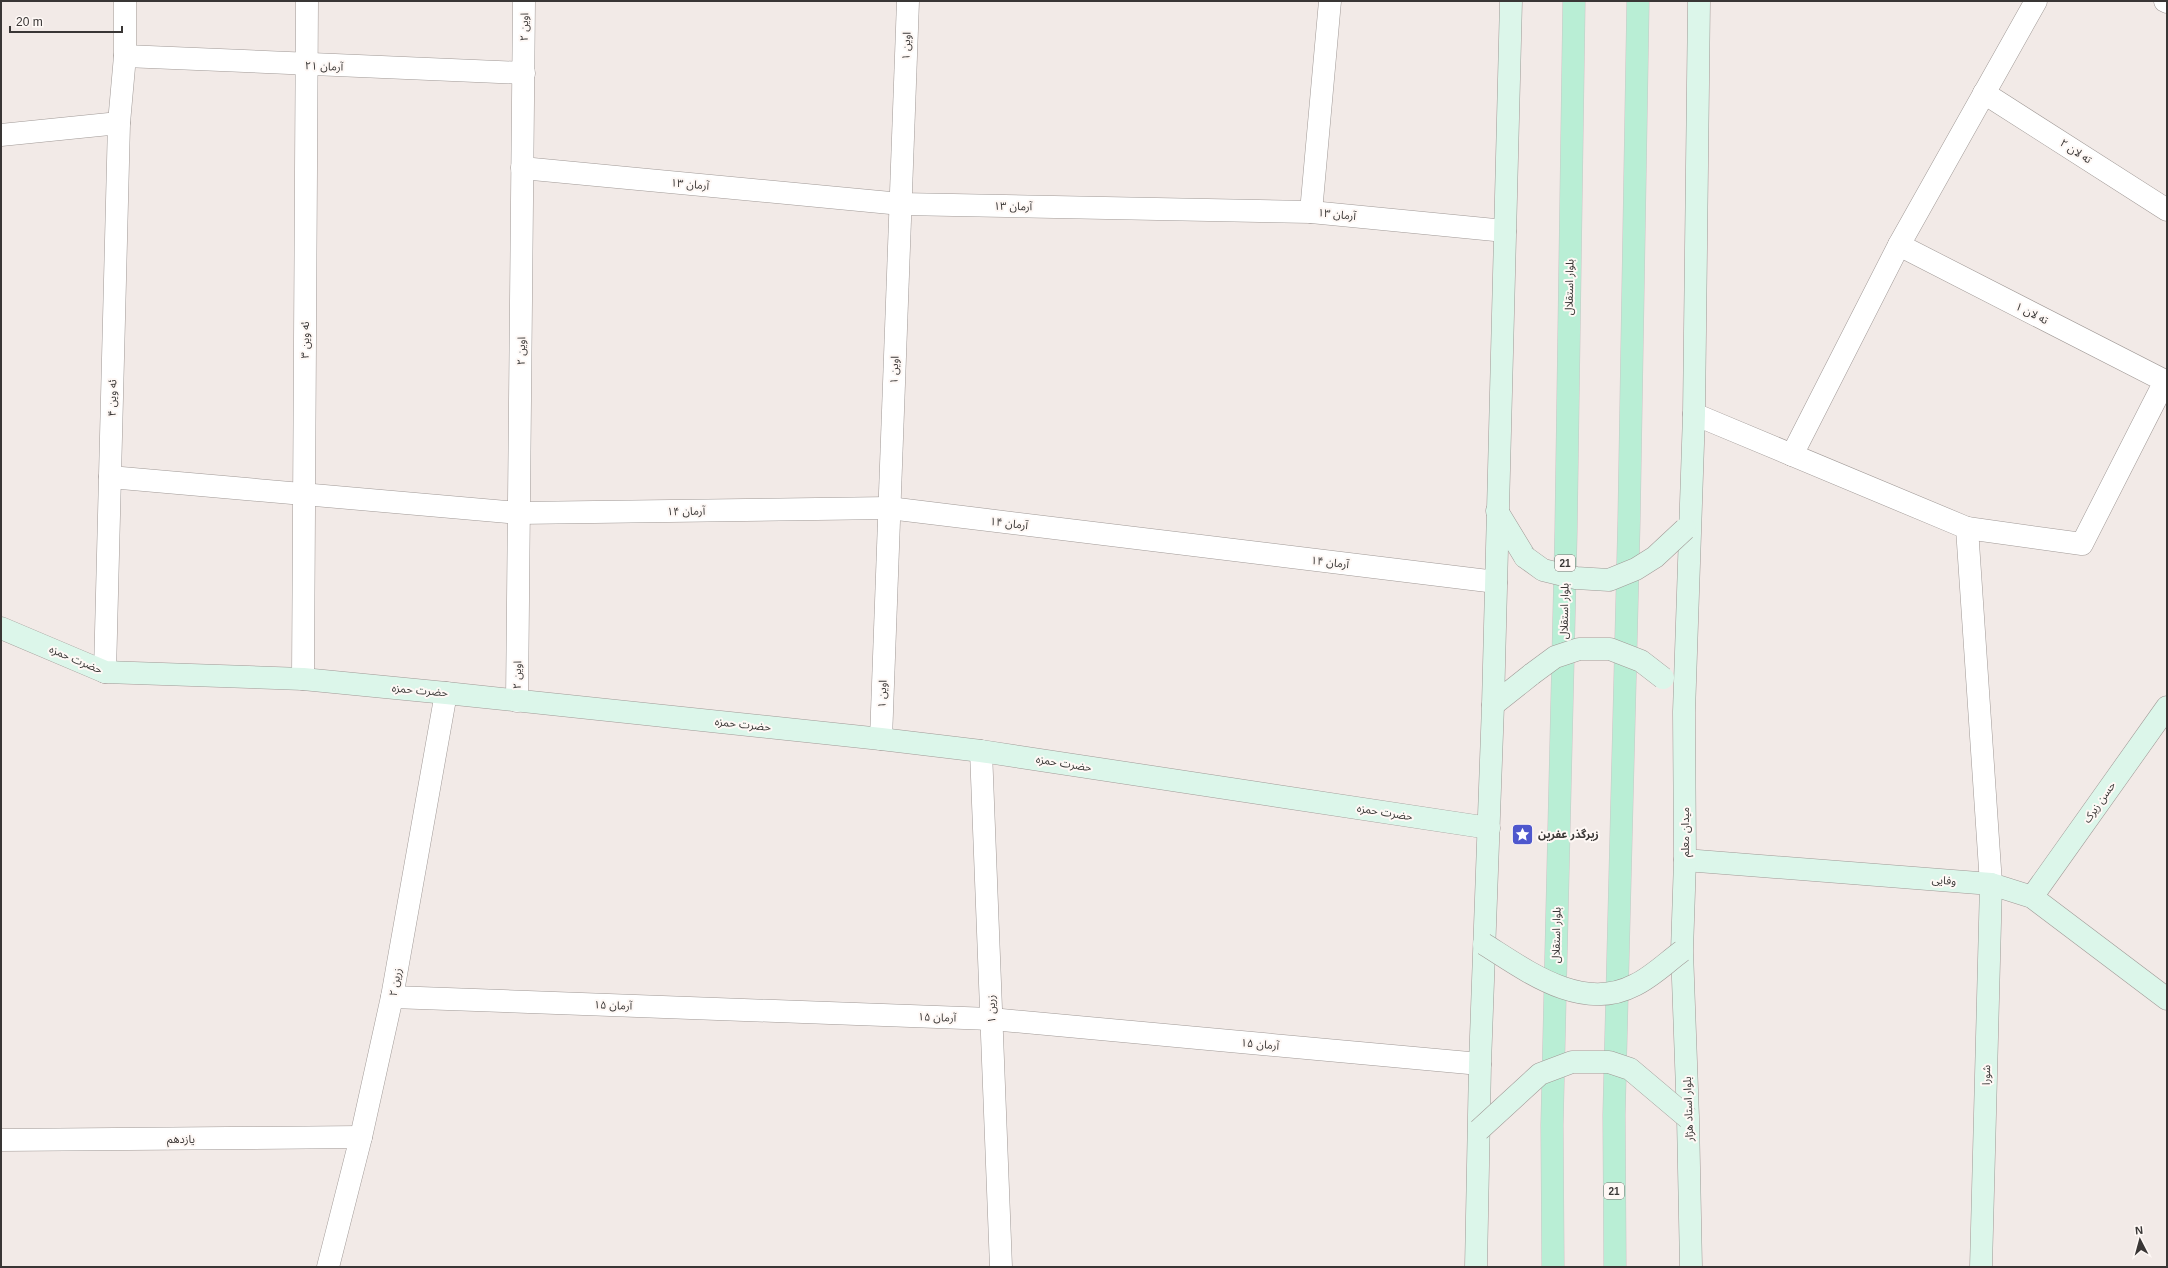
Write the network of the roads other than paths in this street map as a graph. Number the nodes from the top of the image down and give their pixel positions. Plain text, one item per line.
1 (125, 1) edge
2 (307, 1) edge
3 (524, 1) edge
4 (908, 1) edge
5 (1330, 1) edge
6 (1511, 1) edge
7 (1574, 1) edge
8 (1638, 1) edge
9 (1699, 1) edge
10 (2036, 1) edge
11 (125, 56) junction
12 (306, 65) junction
13 (524, 73) junction
14 (1984, 93) junction
15 (119, 123) junction
16 (1, 135) edge
17 (522, 168) junction
18 (901, 204) junction
19 (2167, 210) edge
20 (1311, 212) junction
21 (1505, 231) junction
22 (1899, 245) junction
23 (1694, 414) junction
24 (1792, 455) junction
25 (110, 477) junction
26 (304, 495) junction
27 (889, 508) junction
28 (1497, 511) junction
29 (519, 513) junction
30 (1688, 522) junction
31 (1967, 528) junction
32 (1496, 582) junction
33 (1, 628) edge
34 (105, 672) junction
35 (303, 679) junction
36 (446, 693) junction
37 (517, 701) junction
38 (1493, 705) junction
39 (2167, 707) edge
40 (1684, 712) junction
41 (881, 739) junction
42 (981, 751) junction
43 (1489, 828) junction
44 (1685, 860) junction
45 (1991, 884) junction
46 (2032, 897) junction
47 (1484, 944) junction
48 (1682, 951) junction
49 (392, 997) junction
50 (2167, 999) edge
51 (991, 1019) junction
52 (1480, 1064) junction
53 (1688, 1118) junction
54 (1479, 1130) junction
55 (361, 1137) junction
56 (1, 1140) edge
57 (328, 1267) edge
58 (1001, 1267) edge
59 (1476, 1267) edge
60 (1553, 1267) edge
61 (1615, 1267) edge
62 (1690, 1267) edge
63 (1982, 1267) edge

1 - 11 street, ئه وین ۴
2 - 12 street, ئه وین ۳
3 - 13 street, اوین ۲
4 - 18 street, اوین ۱
5 - 20 street
6 - 21 main road
7 - 60 main road, بلوار استقلال / 21
8 - 61 main road, 21
9 - 23 main road, میدان معلم
10 - 14 street
11 - 12 street, آرمان ۲۱
11 - 15 street, ئه وین ۴
12 - 13 street, آرمان ۲۱
12 - 26 street, ئه وین ۳
13 - 17 street, اوین ۲
14 - 19 street, ته لان ۲
14 - 22 street
15 - 16 street
15 - 25 street, ئه وین ۴
17 - 18 street, آرمان ۱۳
17 - 29 street, اوین ۲
18 - 20 street, آرمان ۱۳
18 - 27 street, اوین ۱
20 - 21 street, آرمان ۱۳
21 - 28 main road
22 - 24 street
22 - 31 street, ته لان ۱
23 - 24 street
23 - 30 main road, میدان معلم
24 - 31 street
25 - 26 street, آرمان ۱۴
25 - 34 street, ئه وین ۴
26 - 29 street, آرمان ۱۴
26 - 35 street, ئه وین ۳
27 - 29 street, آرمان ۱۴
27 - 32 street, آرمان ۱۴
27 - 41 street, اوین ۱
28 - 30 main road, bridge
28 - 32 main road
29 - 37 street, اوین ۲
30 - 40 main road, میدان معلم
31 - 45 street
32 - 38 main road
33 - 34 main road, حضرت حمزه
34 - 35 main road, حضرت حمزه
35 - 36 main road, حضرت حمزه
36 - 37 main road, حضرت حمزه
36 - 49 street, زرین ۲
37 - 41 main road, حضرت حمزه
38 - 40 main road, bridge
38 - 43 main road
39 - 46 main road, حسن زیرک
40 - 44 main road, میدان معلم
41 - 42 main road, حضرت حمزه
42 - 43 main road, حضرت حمزه
42 - 51 street, زرین ۱
43 - 47 main road
44 - 45 main road, وفایی
44 - 48 main road, میدان معلم
45 - 46 main road, وفایی
45 - 63 main road, شورا
46 - 50 main road, وفایی
47 - 48 main road, bridge
47 - 52 main road
48 - 53 main road, بلوار استاد هژار
49 - 51 street, آرمان ۱۵
49 - 55 street, زرین ۲
51 - 52 street, آرمان ۱۵
51 - 58 street, زرین ۱
52 - 54 main road
53 - 54 main road, bridge
53 - 62 main road, بلوار استاد هژار
54 - 59 main road
55 - 56 street, یازدهم
55 - 57 street, زرین ۲

